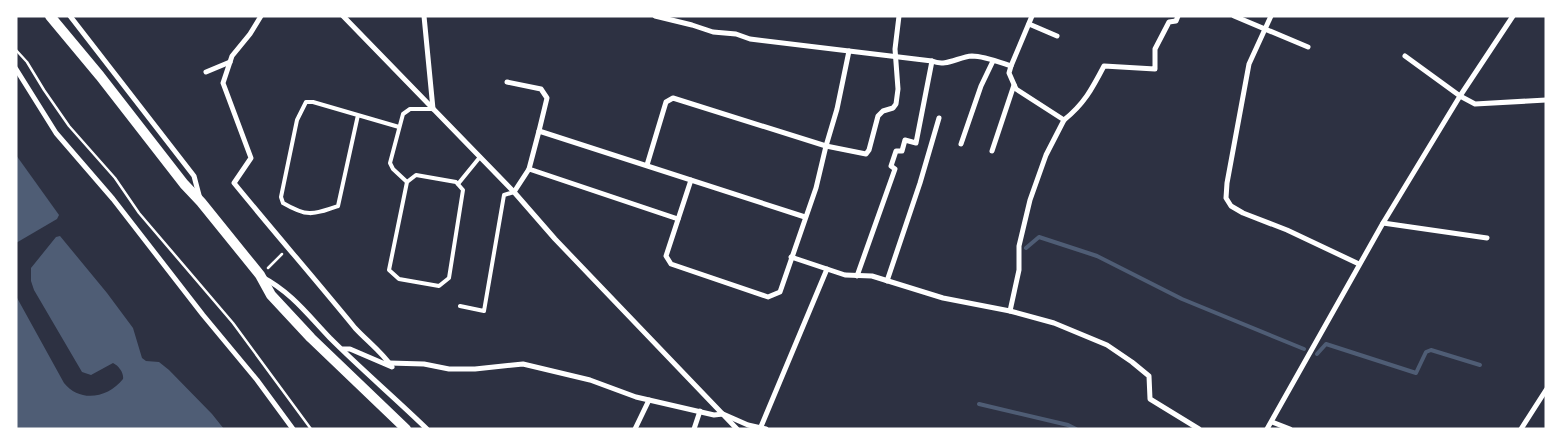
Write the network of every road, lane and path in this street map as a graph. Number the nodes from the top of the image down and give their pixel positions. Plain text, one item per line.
1 (50, 16) edge
2 (70, 16) edge
3 (261, 16) edge
4 (343, 16) edge
5 (424, 16) edge
6 (655, 16) edge
7 (899, 16) edge
8 (1032, 16) edge
9 (1178, 16) edge
10 (1234, 16) edge
11 (1271, 16) edge
12 (1513, 16) edge
13 (1029, 24) junction
14 (1264, 30) junction
15 (1058, 36) dead end
16 (1308, 47) dead end
17 (16, 50) edge
18 (849, 51) junction
19 (1405, 56) dead end
20 (895, 58) junction
21 (932, 61) junction
22 (993, 61) junction
23 (230, 62) junction
24 (1011, 66) junction
25 (16, 69) edge
26 (206, 72) dead end
27 (507, 82) dead end
28 (1014, 85) junction
29 (1460, 96) junction
30 (1546, 100) edge
31 (433, 109) junction
32 (358, 115) junction
33 (939, 118) dead end
34 (1064, 120) junction
35 (399, 127) junction
36 (539, 130) junction
37 (961, 144) dead end
38 (826, 146) junction
39 (992, 151) dead end
40 (480, 158) junction
41 (647, 165) junction
42 (530, 169) junction
43 (691, 180) junction
44 (407, 182) junction
45 (458, 184) junction
46 (514, 192) junction
47 (201, 202) junction
48 (805, 217) junction
49 (678, 219) junction
50 (1383, 223) junction
51 (1487, 238) dead end
52 (288, 248) junction
53 (791, 257) junction
54 (1359, 264) junction
55 (827, 269) junction
56 (260, 275) junction
57 (857, 276) junction
58 (887, 281) junction
59 (460, 306) dead end
60 (1010, 312) junction
61 (343, 349) junction
62 (389, 362) junction
63 (1545, 392) edge
64 (650, 400) junction
65 (700, 411) junction
66 (723, 414) junction
67 (1272, 422) junction
68 (762, 428) edge
69 (293, 429) edge
70 (311, 429) edge
71 (406, 429) edge
72 (427, 429) edge
73 (635, 429) edge
74 (694, 429) edge
75 (737, 429) edge
76 (1199, 429) edge
77 (1267, 429) edge
78 (1290, 429) edge
79 (1521, 429) edge

1 - 47 main road
2 - 47 street
3 - 23 street
4 - 31 street
5 - 31 street
6 - 18 street
7 - 20 street
8 - 13 street
9 - 34 street
10 - 14 street
11 - 14 street
12 - 29 street
13 - 15 street
13 - 24 street
14 - 16 street
14 - 54 street
17 - 70 path
18 - 20 street
18 - 38 street
19 - 29 street
20 - 21 street
20 - 38 street
21 - 22 street
21 - 57 street
22 - 24 street
22 - 37 street
23 - 26 street
23 - 52 street
24 - 28 street
25 - 69 street
27 - 36 street
28 - 34 street
28 - 39 street
29 - 30 street
29 - 50 street
31 - 35 lane
31 - 40 street
32 - 32 lane
32 - 35 lane
33 - 58 street
34 - 60 street
35 - 44 lane
36 - 41 street
36 - 42 street
38 - 41 street
38 - 48 street
40 - 45 lane
40 - 46 street
41 - 43 street
42 - 46 street
42 - 49 street
43 - 48 street
43 - 49 street
44 - 45 lane
44 - 45 lane
46 - 59 lane
46 - 66 street
47 - 56 main road
48 - 53 street
49 - 53 street
50 - 51 street
50 - 54 street
52 - 56 path
52 - 62 street
53 - 55 street
54 - 67 street
55 - 57 street
55 - 68 street
56 - 61 street
56 - 71 main road
57 - 58 street
58 - 60 street
60 - 76 street
61 - 62 street
61 - 72 street
62 - 64 street
63 - 79 street
64 - 65 street
64 - 73 street
65 - 66 street
65 - 74 street
66 - 68 street
66 - 75 street
67 - 77 street
67 - 78 street

